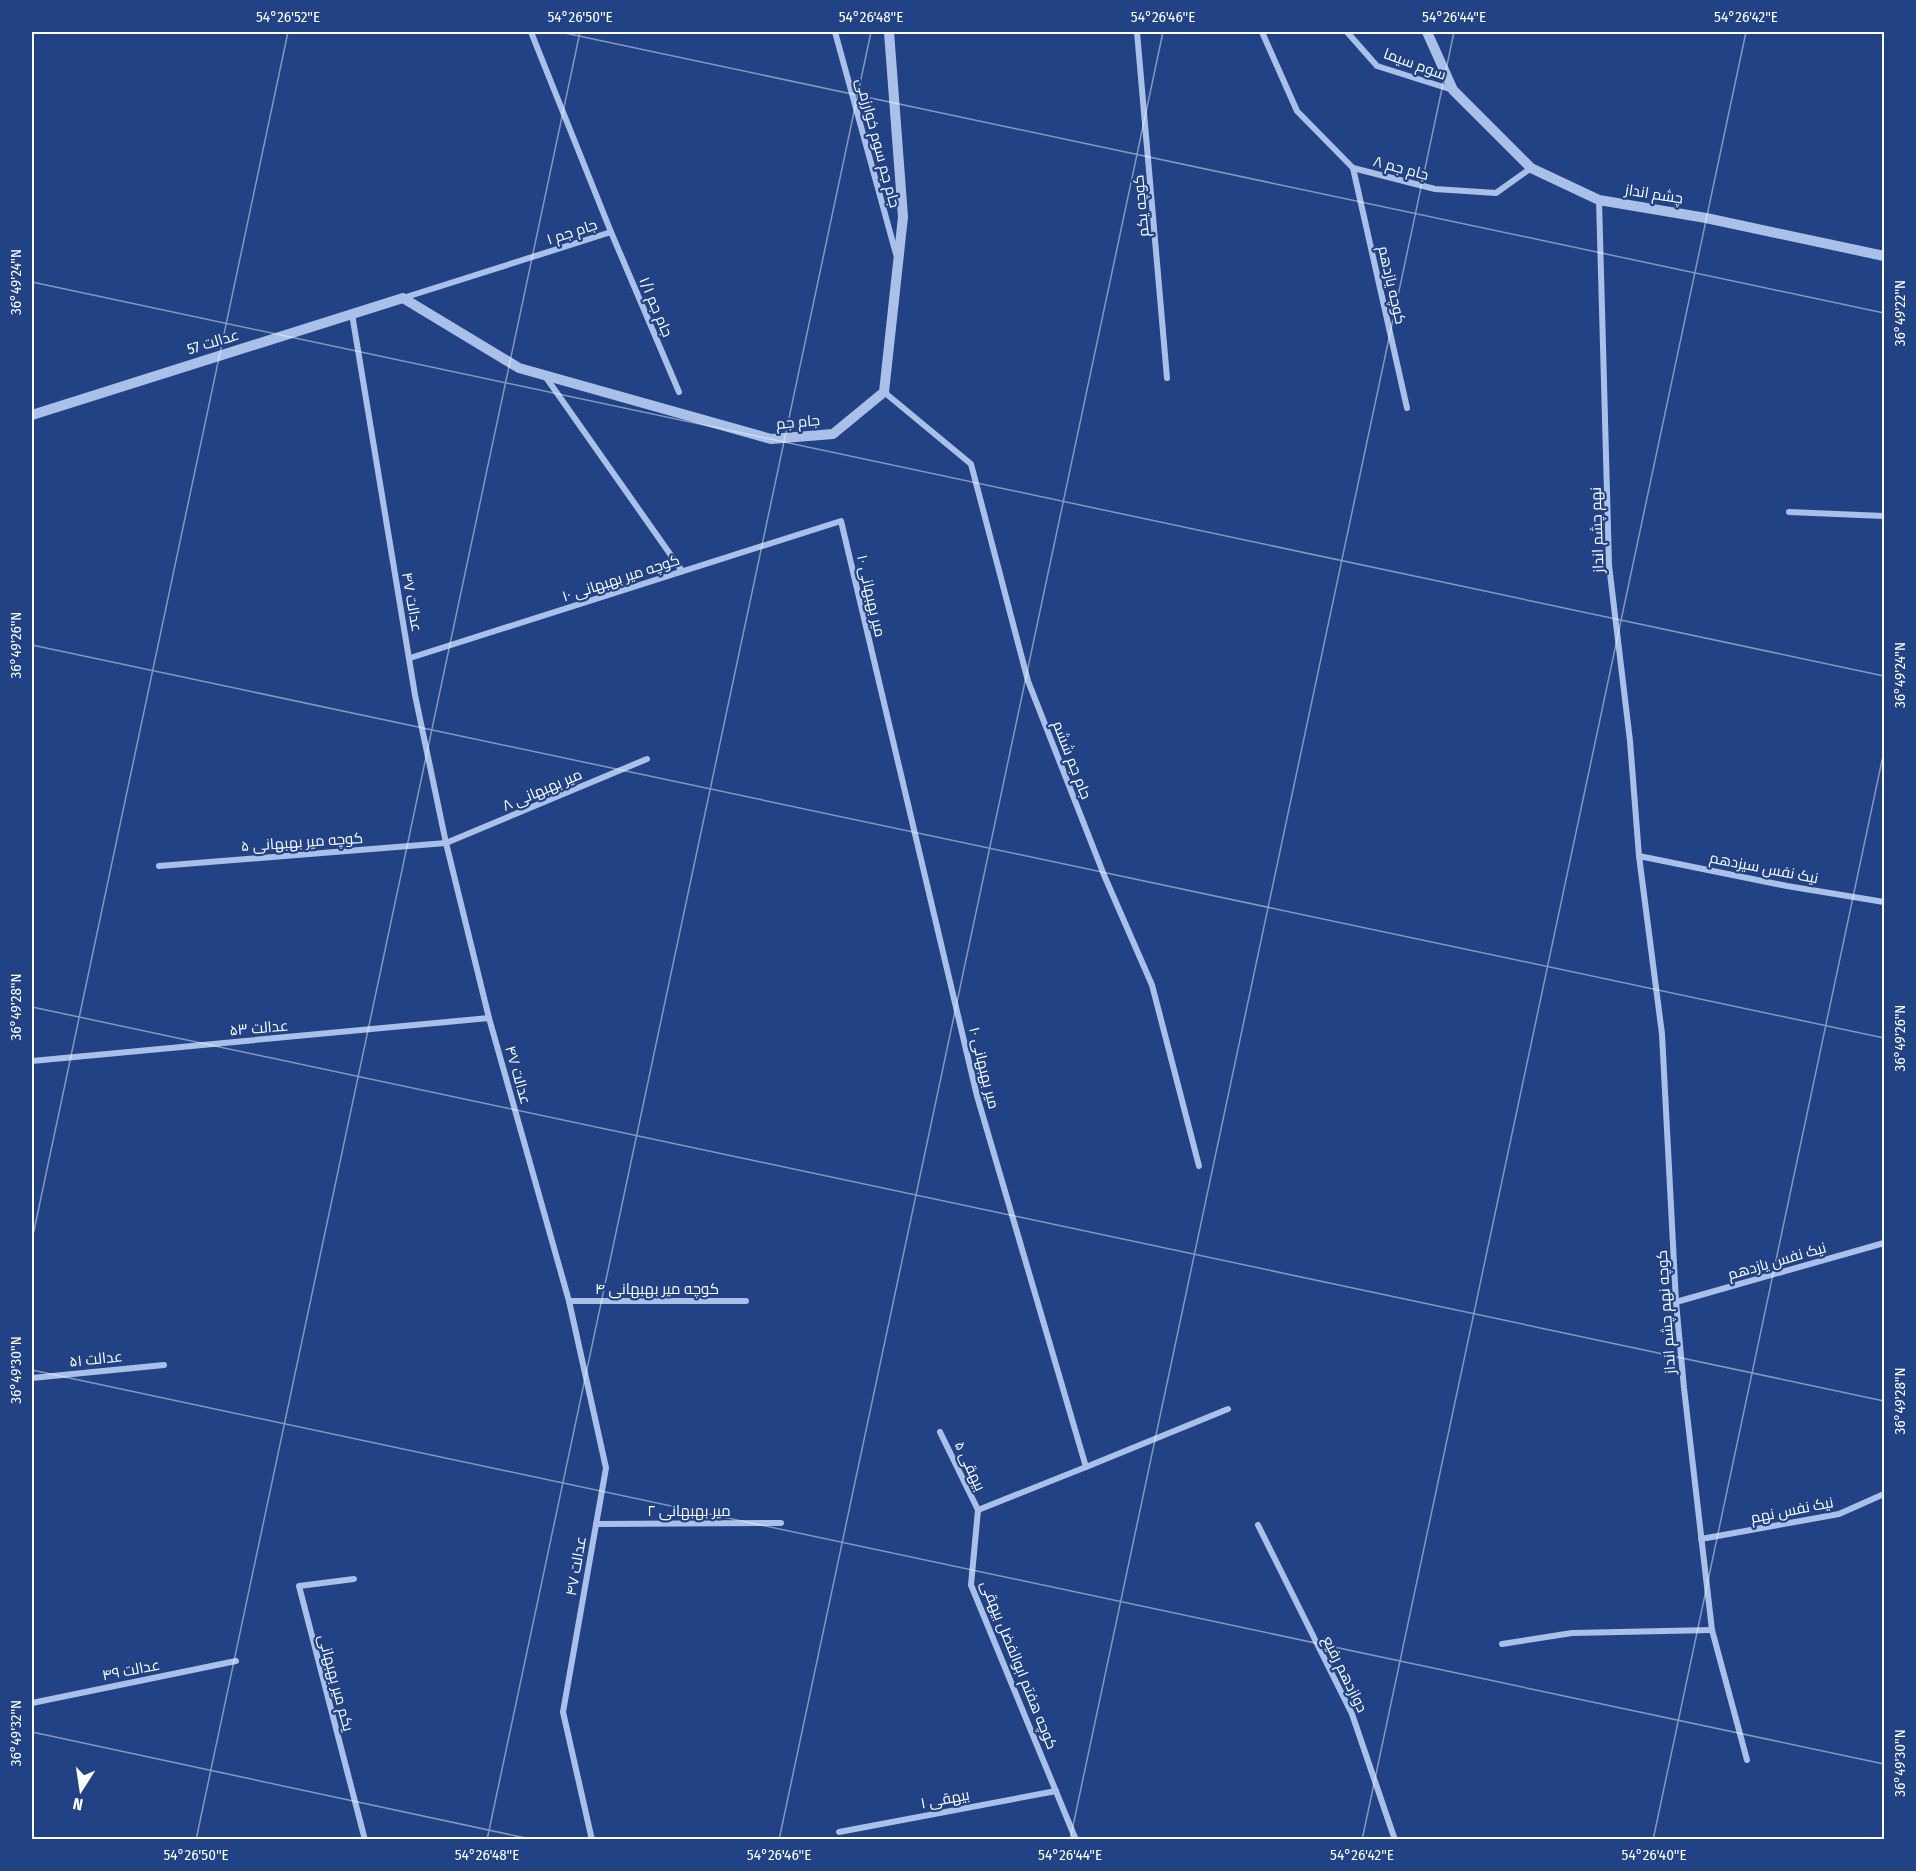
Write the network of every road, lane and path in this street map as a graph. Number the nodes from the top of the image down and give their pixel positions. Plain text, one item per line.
1 (531, 32) edge
2 (835, 32) edge
3 (889, 32) edge
4 (1137, 32) edge
5 (1262, 32) edge
6 (1347, 32) edge
7 (1427, 32) edge
8 (1453, 90) junction
9 (1353, 168) junction
10 (1531, 168) junction
11 (1599, 200) junction
12 (611, 232) junction
13 (1884, 256) edge
14 (898, 261) junction
15 (403, 298) junction
16 (352, 314) junction
17 (545, 375) junction
18 (1167, 378) dead end
19 (679, 392) dead end
20 (884, 392) junction
21 (1407, 408) dead end
22 (32, 415) edge
23 (1789, 512) dead end
24 (1884, 516) edge
25 (841, 521) joint
26 (682, 571) junction
27 (410, 658) junction
28 (647, 759) dead end
29 (446, 843) junction
30 (1639, 856) junction
31 (159, 866) dead end
32 (1884, 902) edge
33 (489, 1018) junction
34 (32, 1061) edge
35 (1199, 1166) dead end
36 (1884, 1243) edge
37 (569, 1300) junction
38 (746, 1301) dead end
39 (1676, 1302) junction
40 (164, 1365) dead end
41 (32, 1378) edge
42 (1228, 1409) dead end
43 (940, 1432) dead end
44 (1086, 1467) junction
45 (1884, 1494) edge
46 (978, 1510) junction
47 (782, 1523) dead end
48 (596, 1524) junction
49 (1258, 1525) dead end
50 (1701, 1539) junction
51 (354, 1579) dead end
52 (1712, 1630) junction
53 (1502, 1644) dead end
54 (236, 1661) dead end
55 (32, 1702) edge
56 (1747, 1761) dead end
57 (1056, 1791) junction
58 (838, 1832) dead end
59 (365, 1839) edge
60 (592, 1839) edge
61 (1076, 1839) edge
62 (1395, 1839) edge

1 - 12 street, ۱ جام جم
2 - 14 street, جام جم سوم خوارزمی
3 - 14 street
4 - 18 street, کوچه یکم
5 - 9 street, ۸ جام جم
6 - 8 street, سوم سیما
7 - 8 street
8 - 10 street, چشم انداز
9 - 10 street, ۸ جام جم
9 - 21 street, کوچه یازدهم
10 - 11 street, چشم انداز
11 - 13 street, چشم انداز
11 - 30 street, نهم چشم انداز
12 - 15 street, ۱ جام جم
12 - 19 street, ۱/۱ جام جم
14 - 20 street
15 - 16 street, عدالت 57
15 - 17 street, جام جم
16 - 22 street, عدالت 57
16 - 27 street, عدالت ۴۷
17 - 20 street, جام جم
17 - 26 street
20 - 35 street, جام جم ششم
23 - 24 street
25 - 26 street, کوچه میر بهبهانی ۱۰
25 - 44 street, ۱۰ میر بهبهانی
26 - 27 street, کوچه میر بهبهانی ۱۰
27 - 29 street, عدالت ۴۷
28 - 29 street, ۸ میر بهبهانی
29 - 31 street, کوچه میر بهبهانی ۵
29 - 33 street, عدالت ۴۷
30 - 32 street, نیک نفس سیزدهم
30 - 39 street, کوچه نهم چشم انداز
33 - 34 street, عدالت ۵۳
33 - 37 street, عدالت ۴۷
36 - 39 street, نیک نفس یازدهم
37 - 38 street, کوچه میر بهبهانی ۴
37 - 48 street, عدالت ۴۷
39 - 50 street, کوچه نهم چشم انداز
40 - 41 street, عدالت ۵۱
42 - 44 street
43 - 46 street, ۵ بیهقی
44 - 46 street
45 - 50 street, نیک نفس نهم
46 - 57 street, کوچه هفتم ابوالفضل بیهقی
47 - 48 street, ۲ میر بهبهانی
48 - 60 street, عدالت ۴۷
49 - 62 street, دوازدهم رفیع
50 - 52 street, کوچه نهم چشم انداز
51 - 59 street, یکم میر بهبهانی
52 - 53 street
52 - 56 street, کوچه نهم چشم انداز
54 - 55 street, عدالت ۴۹
57 - 58 street, بیهقی ۱
57 - 61 street, کوچه هفتم ابوالفضل بیهقی

